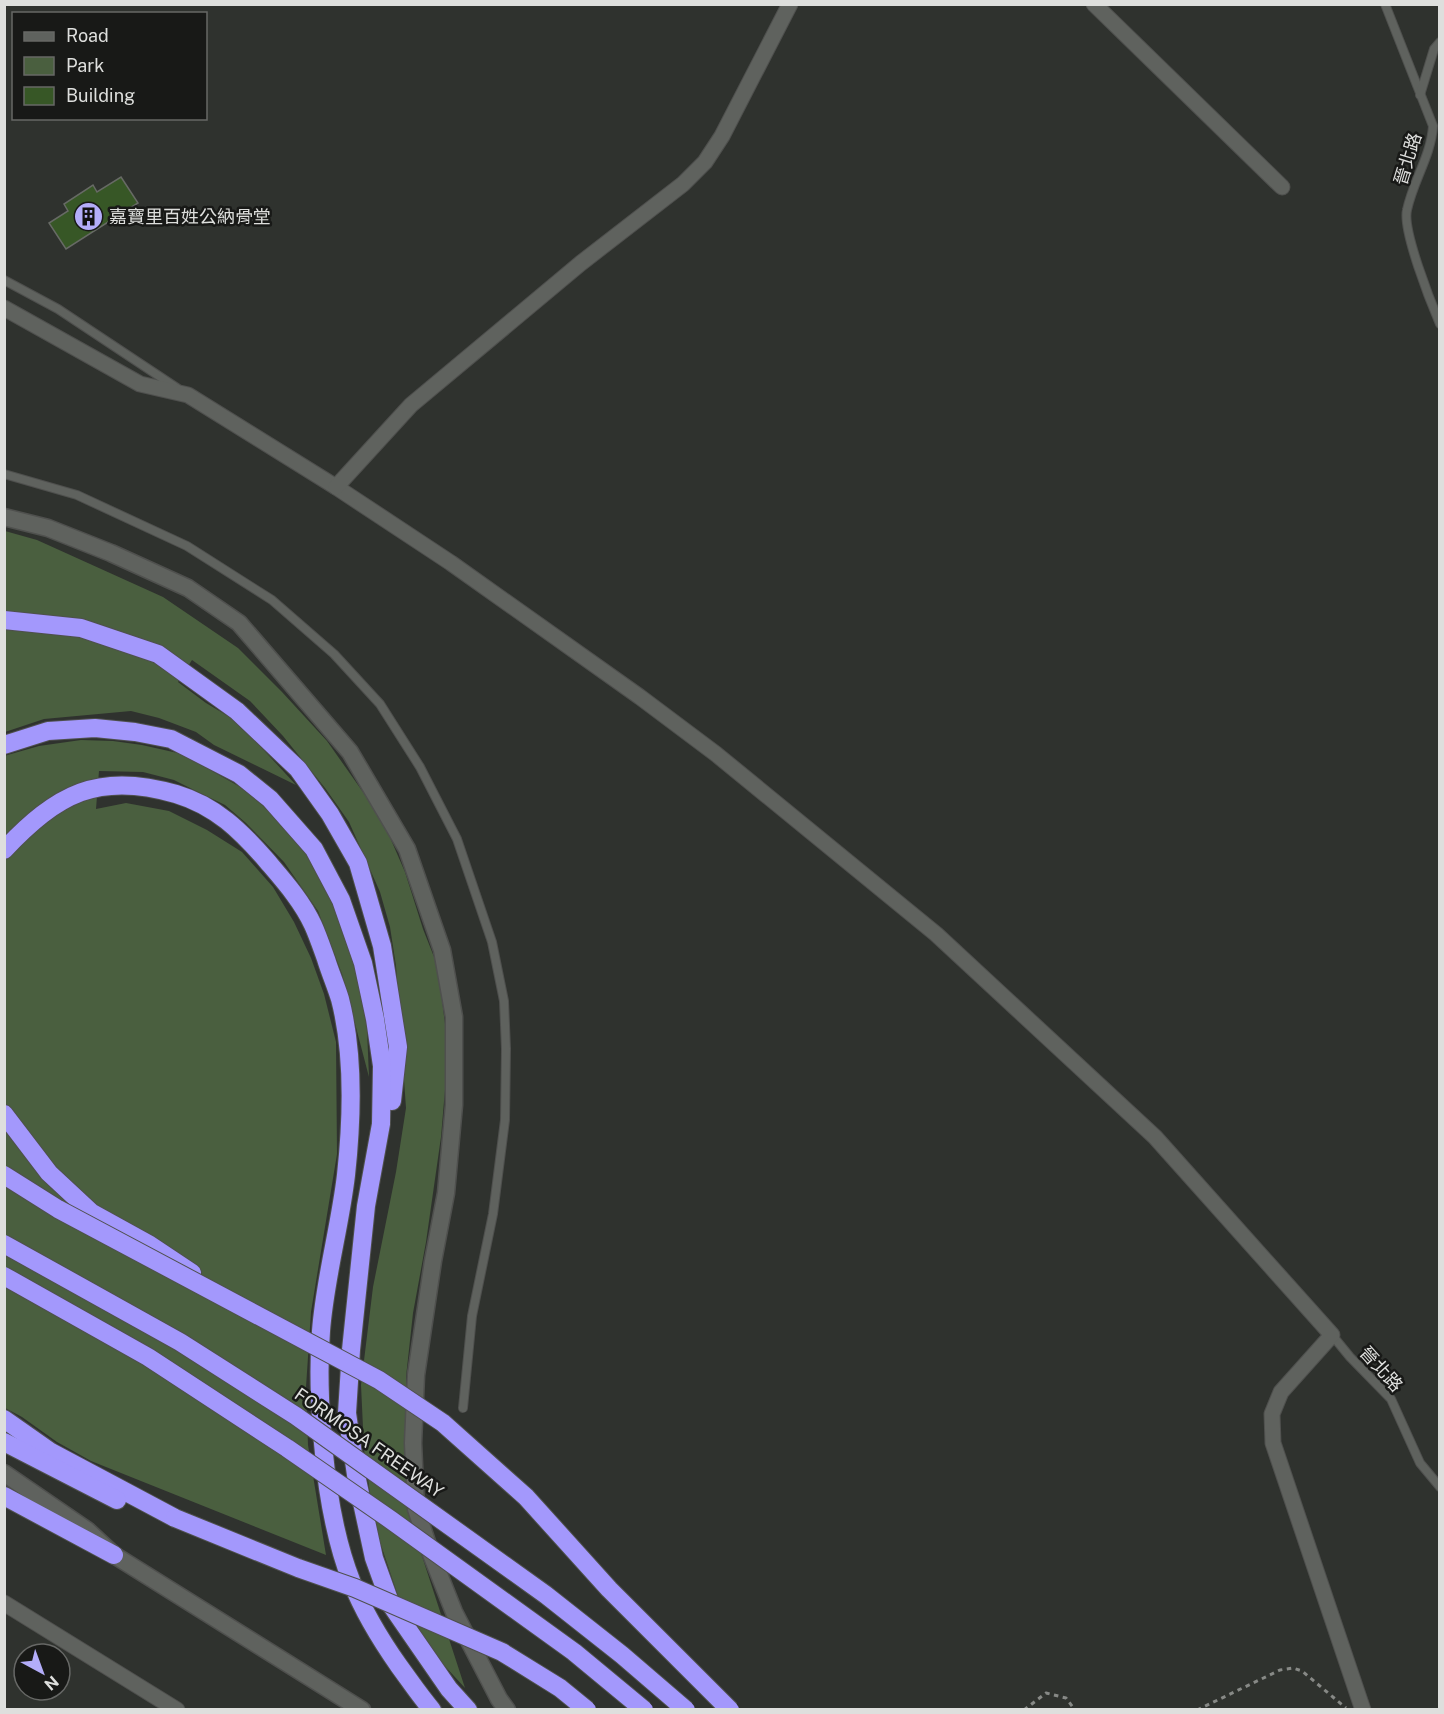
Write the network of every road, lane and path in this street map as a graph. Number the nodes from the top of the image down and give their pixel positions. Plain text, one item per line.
1 (790, 4) edge
2 (1094, 4) edge
3 (1385, 4) edge
4 (1440, 42) edge
5 (1420, 95) junction
6 (1282, 187) dead end
7 (4, 280) edge
8 (4, 308) edge
9 (1440, 324) edge
10 (188, 395) junction
11 (4, 474) edge
12 (336, 487) junction
13 (4, 517) edge
14 (4, 620) edge
15 (4, 745) edge
16 (4, 850) edge
17 (4, 1114) edge
18 (4, 1175) edge
19 (4, 1244) edge
20 (4, 1276) edge
21 (356, 1300) junction
22 (251, 1312) junction
23 (1332, 1335) junction
24 (463, 1408) dead end
25 (4, 1419) edge
26 (4, 1442) edge
27 (4, 1473) edge
28 (1440, 1487) edge
29 (4, 1496) edge
30 (176, 1518) junction
31 (114, 1555) junction
32 (4, 1603) edge
33 (177, 1710) edge
34 (362, 1710) edge
35 (432, 1710) edge
36 (468, 1710) edge
37 (507, 1710) edge
38 (587, 1710) edge
39 (644, 1710) edge
40 (686, 1710) edge
41 (730, 1710) edge
42 (1024, 1710) edge
43 (1074, 1710) edge
44 (1197, 1710) edge
45 (1348, 1710) edge
46 (1363, 1710) edge

1 - 12 street
2 - 6 street
3 - 5 lane, 晉北路
4 - 5 lane
5 - 9 lane, 晉北路
7 - 10 lane
8 - 10 street
10 - 12 street
11 - 24 lane
12 - 23 street
13 - 37 street
14 - 21 highway
15 - 21 highway
16 - 35 highway
17 - 22 highway, bridge
18 - 22 highway, bridge
19 - 40 highway, FORMOSA FREEWAY, bridge
20 - 39 highway, bridge
21 - 36 highway
22 - 41 highway, bridge
23 - 28 lane, 晉北路
23 - 46 street
25 - 30 highway
26 - 30 highway
27 - 31 street
29 - 31 highway
30 - 38 highway, bridge
31 - 34 street
32 - 33 street
42 - 43 path
44 - 45 path

